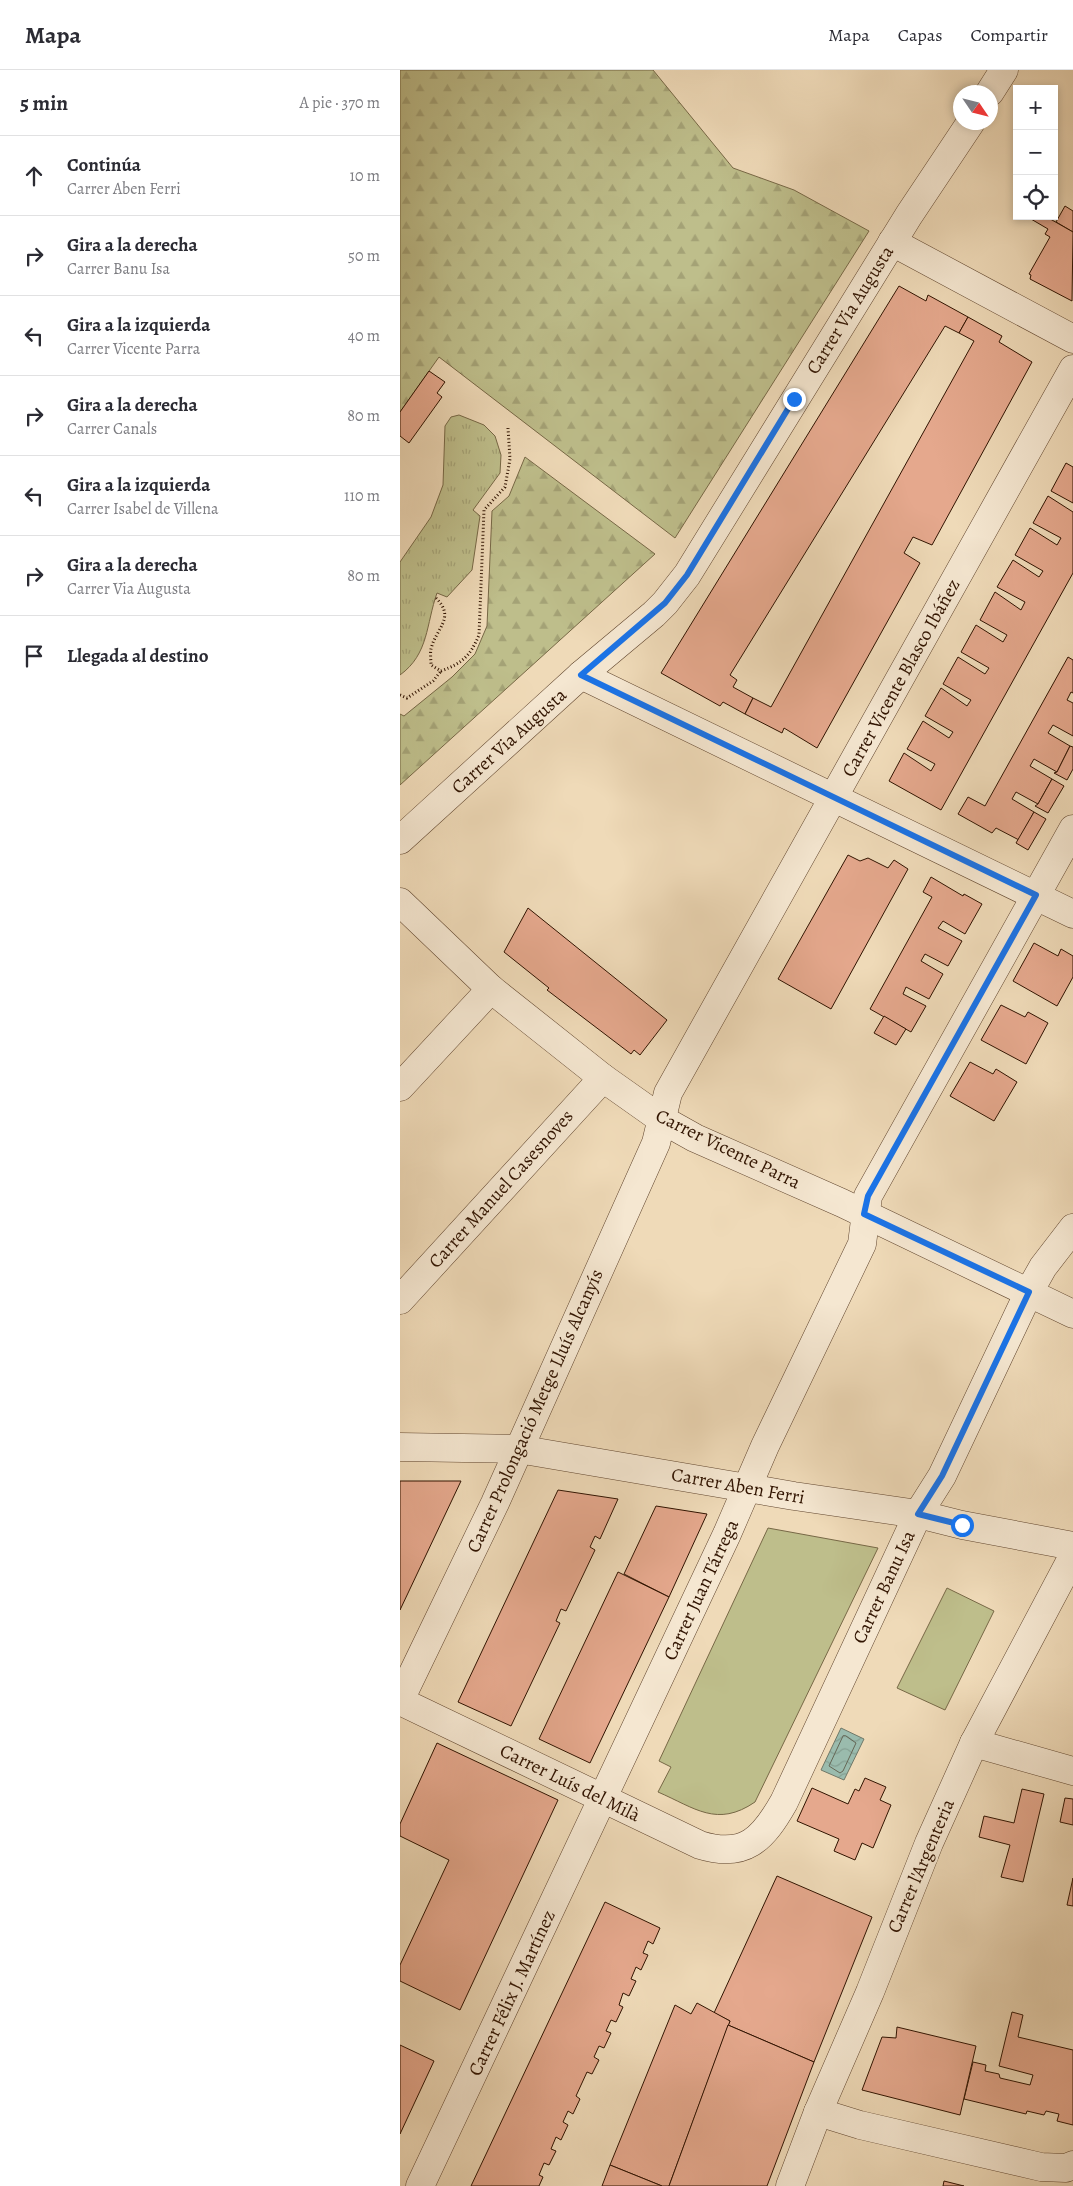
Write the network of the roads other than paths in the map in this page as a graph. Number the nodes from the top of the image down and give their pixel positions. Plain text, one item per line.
1 (1004, 70) edge
2 (994, 85) edge
3 (966, 130) edge
4 (892, 242) junction
5 (1073, 339) edge
6 (1073, 370) edge
7 (581, 675) junction
8 (834, 797) junction
9 (1073, 829) edge
10 (400, 840) edge
11 (1036, 895) junction
12 (400, 902) edge
13 (1073, 914) edge
14 (491, 989) junction
15 (603, 1078) junction
16 (400, 1087) edge
17 (661, 1119) junction
18 (864, 1214) junction
19 (1073, 1228) edge
20 (1029, 1292) junction
21 (400, 1300) edge
22 (1073, 1314) edge
23 (400, 1448) edge
24 (518, 1449) junction
25 (748, 1487) junction
26 (918, 1514) junction
27 (1073, 1546) edge
28 (1073, 1556) edge
29 (400, 1700) edge
30 (974, 1743) junction
31 (1073, 1771) edge
32 (603, 1799) junction
33 (744, 1846) joint
34 (818, 2112) junction
35 (1073, 2165) edge
36 (420, 2186) edge
37 (790, 2186) edge

1 - 2 street
3 - 4 street, Carrer Via Augusta
4 - 5 street
4 - 7 street, Carrer Via Augusta
6 - 8 street, Carrer Vicente Blasco Ibáñez
7 - 8 street
7 - 10 street, Carrer Via Augusta
8 - 11 street
8 - 17 street, Carrer Vicente Blasco Ibáñez
9 - 11 street, Carrer Juan Tárrega
11 - 13 street
11 - 18 street, Carrer Juan Tárrega
12 - 14 street, Carrer Vicente Parra
14 - 15 street, Carrer Vicente Parra
14 - 16 street
15 - 17 street, Carrer Vicente Parra
15 - 21 street, Carrer Manuel Casesnoves
17 - 18 street, Carrer Vicente Parra
17 - 24 street, Carrer Prolongació Metge Lluís Alcanyís
18 - 20 street, Carrer Vicente Parra
18 - 25 street, Carrer Juan Tárrega
19 - 20 street, Carrer Banu Isa
20 - 22 street, Carrer Vicente Parra
20 - 26 street, Carrer Banu Isa
23 - 24 street, Carrer Aben Ferri
24 - 25 street, Carrer Aben Ferri
24 - 29 street, Carrer Prolongació Metge Lluís Alcanyís
25 - 26 street, Carrer Aben Ferri
25 - 32 street, Carrer Juan Tárrega
26 - 27 street, Carrer Aben Ferri
26 - 33 street, Carrer Banu Isa
28 - 30 street, Carrer l'Argenteria
29 - 32 street, Carrer Luís del Milà
30 - 31 street
30 - 34 street, Carrer l'Argenteria
32 - 33 street, Carrer Luís del Milà
32 - 36 street, Carrer Félix J. Martínez
34 - 35 street
34 - 37 street, Carrer l'Argenteria

